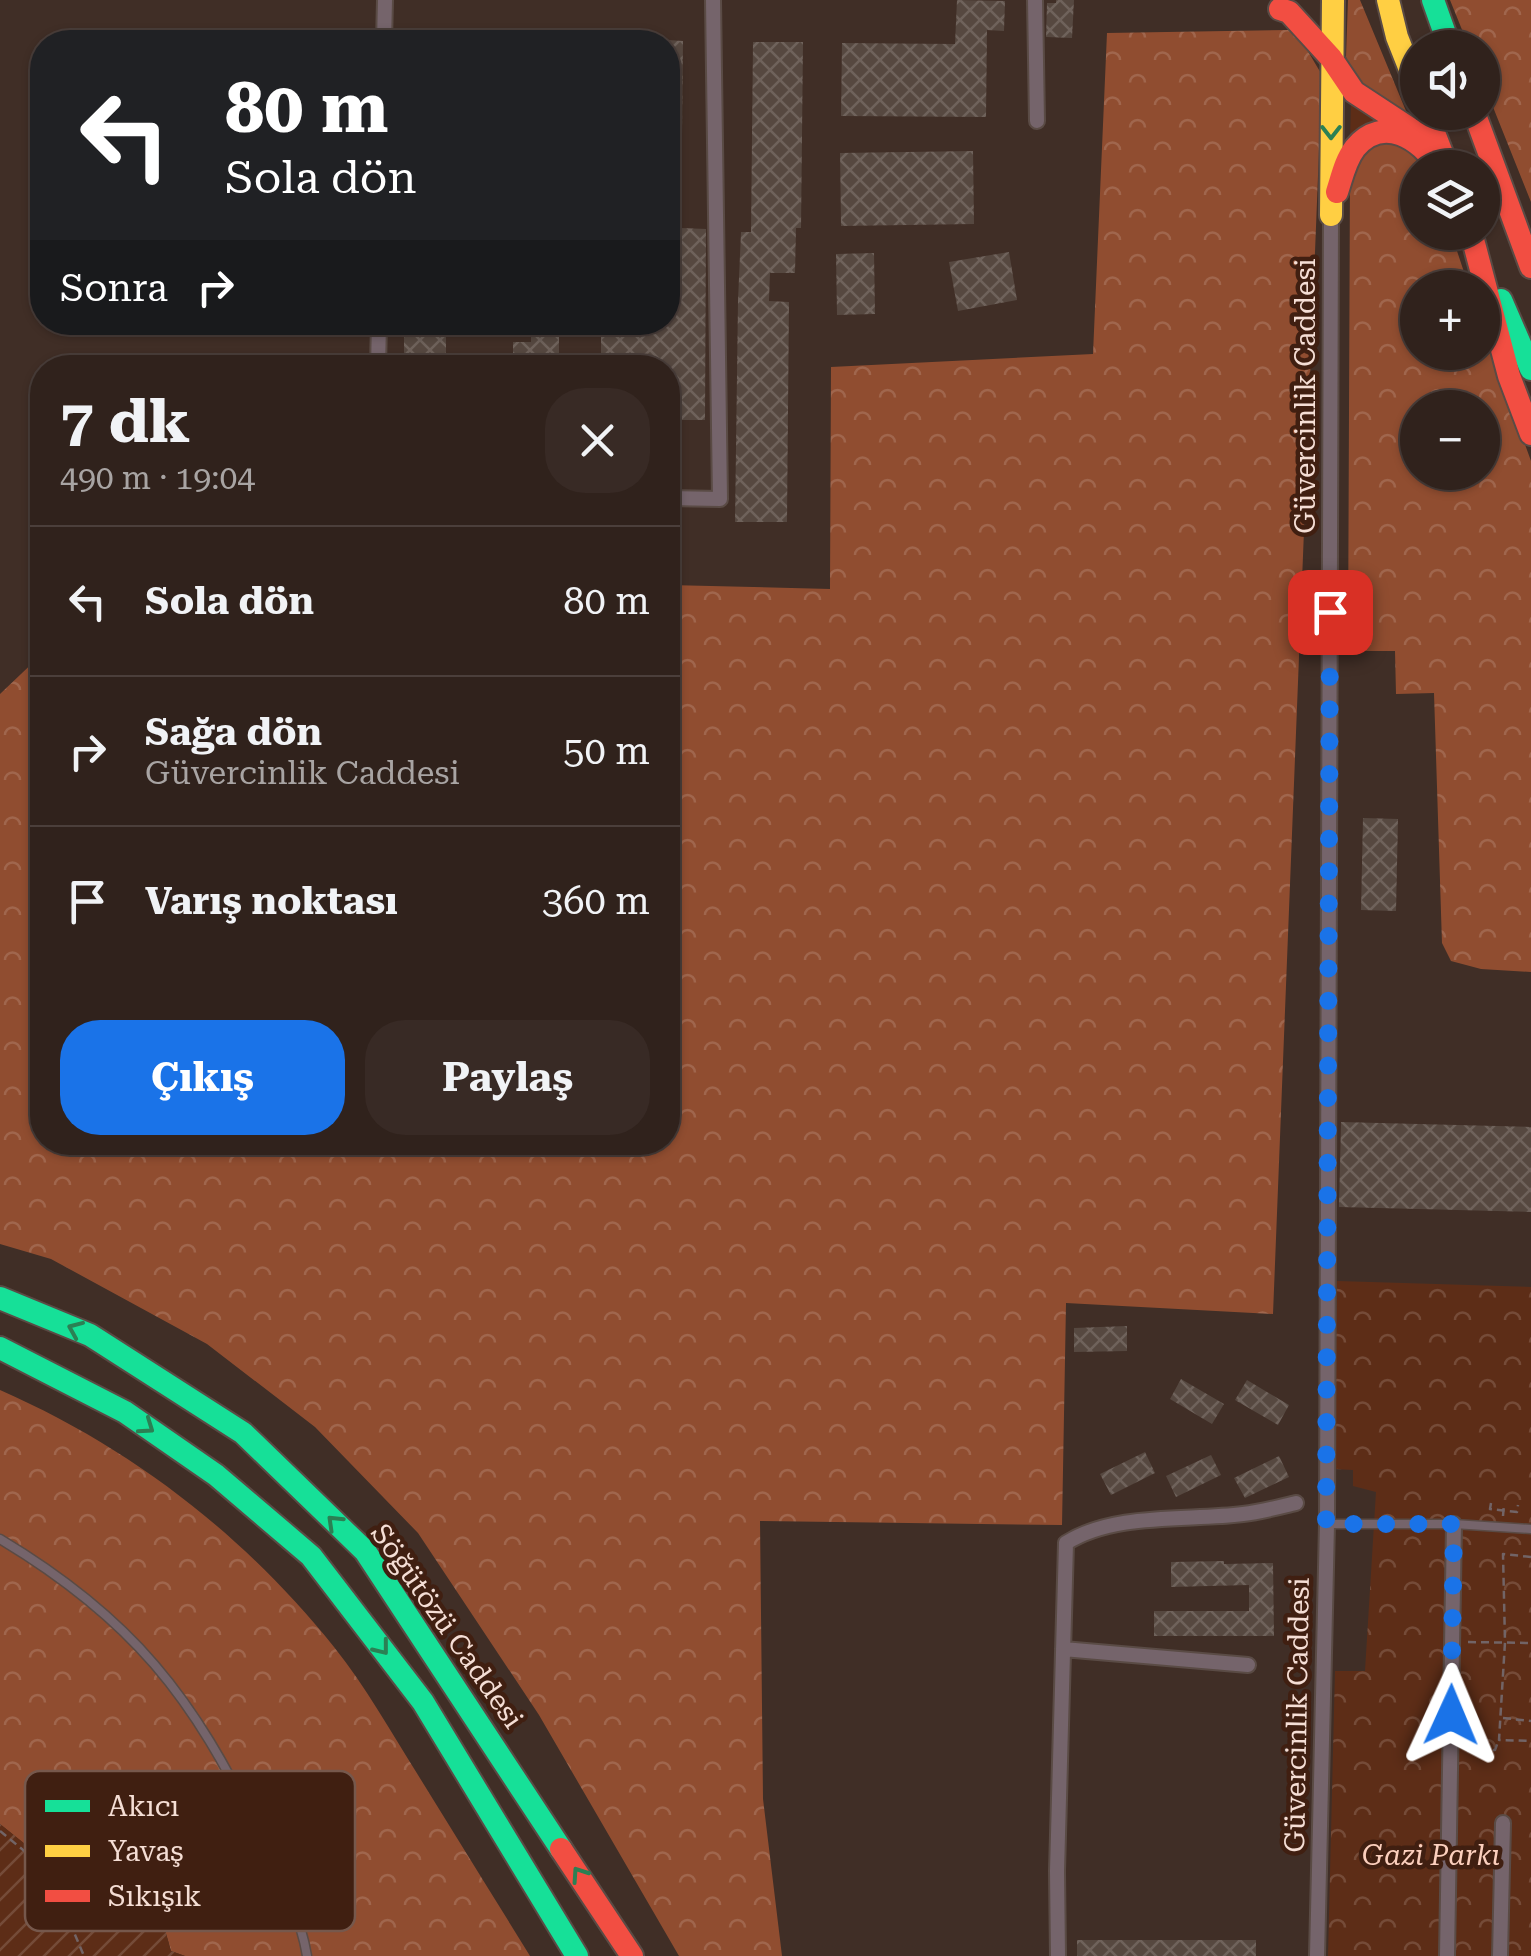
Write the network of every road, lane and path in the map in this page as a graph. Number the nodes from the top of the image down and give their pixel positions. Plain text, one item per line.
1 (385, 0) edge
2 (713, 0) edge
3 (1036, 0) edge
4 (1333, 0) edge
5 (1388, 0) edge
6 (1433, 0) edge
7 (1280, 9) dead end
8 (384, 30) edge
9 (1444, 30) edge
10 (1400, 45) edge
11 (1331, 58) junction
12 (1037, 120) dead end
13 (1427, 150) edge
14 (1429, 150) edge
15 (1500, 182) edge
16 (1500, 183) edge
17 (1331, 215) junction
18 (1531, 242) edge
19 (1476, 250) edge
20 (1479, 250) edge
21 (1531, 267) edge
22 (1531, 369) edge
23 (1531, 434) edge
24 (680, 498) edge
25 (0, 1298) edge
26 (0, 1348) edge
27 (1296, 1503) dead end
28 (1491, 1503) dead end
29 (1518, 1506) dead end
30 (1326, 1524) junction
31 (1454, 1524) junction
32 (1531, 1530) edge
33 (0, 1539) edge
34 (1531, 1556) edge
35 (1505, 1642) junction
36 (1452, 1643) junction
37 (1531, 1643) edge
38 (1063, 1649) junction
39 (1248, 1665) dead end
40 (1501, 1718) junction
41 (1531, 1721) edge
42 (1500, 1740) junction
43 (1531, 1741) edge
44 (1450, 1752) junction
45 (229, 1771) edge
46 (1503, 1823) dead end
47 (0, 1831) edge
48 (25, 1852) edge
49 (73, 1931) edge
50 (299, 1931) edge
51 (84, 1956) edge
52 (307, 1956) edge
53 (577, 1956) edge
54 (632, 1956) edge
55 (1058, 1956) edge
56 (1317, 1956) edge
57 (1447, 1956) edge
58 (1500, 1956) edge

1 - 8 street
2 - 24 street
3 - 12 street
4 - 11 main road
5 - 10 main road
6 - 9 main road
7 - 11 main road
11 - 14 main road
11 -> 17 main road
13 - 17 main road
15 - 18 main road
16 - 21 main road
17 - 30 street, Güvercinlik Caddesi
19 - 23 main road
20 - 22 main road
54 -> 25 main road, Söğütözü Caddesi
26 -> 53 main road
27 - 38 street
28 - 29 path
30 - 31 lane
30 - 56 street, Güvercinlik Caddesi
31 - 32 lane
31 - 36 street
33 - 45 lane
34 - 35 path
35 - 36 path
35 - 37 path
35 - 40 path
36 - 44 street
38 - 39 street
38 - 55 street
40 - 41 path
40 - 42 path
42 - 43 path
42 - 44 path
44 - 57 street
46 - 58 street
47 - 48 path
49 - 51 path
50 - 52 lane

